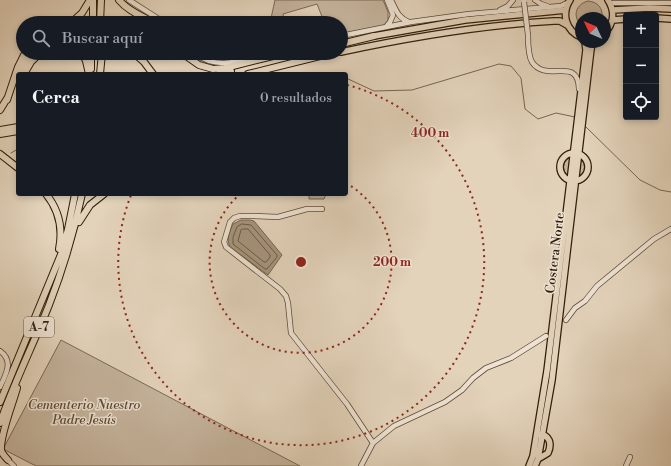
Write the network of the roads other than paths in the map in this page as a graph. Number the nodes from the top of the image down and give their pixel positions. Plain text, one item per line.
1 (90, 0) edge
2 (94, 0) edge
3 (102, 0) edge
4 (119, 0) edge
5 (129, 0) edge
6 (387, 0) edge
7 (391, 0) edge
8 (513, 0) edge
9 (535, 0) edge
10 (524, 1) edge
11 (569, 1) edge
12 (609, 1) edge
13 (663, 2) edge
14 (671, 4) edge
15 (548, 7) junction
16 (671, 9) edge
17 (566, 10) junction
18 (613, 10) junction
19 (498, 11) junction
20 (79, 16) edge
21 (93, 16) edge
22 (102, 16) edge
23 (144, 16) edge
24 (150, 16) edge
25 (659, 18) edge
26 (623, 19) edge
27 (671, 19) edge
28 (613, 20) junction
29 (411, 22) junction
30 (567, 25) junction
31 (611, 25) edge
32 (385, 27) junction
33 (575, 34) edge
34 (348, 35) edge
35 (374, 36) joint
36 (348, 42) edge
37 (586, 48) edge
38 (591, 48) edge
39 (348, 51) edge
40 (22, 60) edge
41 (27, 60) edge
42 (33, 60) edge
43 (86, 60) edge
44 (91, 60) edge
45 (100, 60) edge
46 (142, 60) edge
47 (192, 60) edge
48 (194, 60) edge
49 (206, 60) edge
50 (244, 60) edge
51 (257, 60) edge
52 (272, 60) edge
53 (304, 60) edge
54 (306, 60) edge
55 (199, 65) junction
56 (272, 70) junction
57 (16, 72) edge
58 (20, 72) edge
59 (25, 72) edge
60 (89, 72) edge
61 (90, 72) edge
62 (99, 72) edge
63 (152, 72) edge
64 (227, 72) edge
65 (256, 72) edge
66 (264, 72) edge
67 (266, 72) edge
68 (16, 73) edge
69 (16, 80) edge
70 (7, 100) junction
71 (580, 102) junction
72 (0, 110) edge
73 (16, 126) edge
74 (0, 130) edge
75 (16, 133) edge
76 (0, 135) edge
77 (575, 153) junction
78 (0, 154) edge
79 (16, 166) edge
80 (572, 181) junction
81 (47, 196) edge
82 (75, 196) edge
83 (83, 196) edge
84 (84, 196) edge
85 (101, 196) edge
86 (322, 209) dead end
87 (79, 222) junction
88 (671, 229) edge
89 (66, 260) junction
90 (47, 291) junction
91 (566, 320) dead end
92 (41, 323) junction
93 (546, 336) dead end
94 (0, 351) edge
95 (0, 387) edge
96 (0, 402) edge
97 (0, 424) edge
98 (540, 434) junction
99 (373, 442) junction
100 (630, 457) dead end
101 (538, 459) junction
102 (8, 460) joint
103 (14, 466) edge
104 (361, 466) edge
105 (529, 466) edge
106 (535, 466) edge
107 (626, 466) edge

1 - 20 highway
2 - 21 highway
3 - 22 highway
4 - 23 highway
5 - 24 street
6 - 32 street
7 - 29 street
8 - 19 street
9 - 15 street
10 - 71 street, bridge
11 - 15 street
11 - 17 main road
12 - 13 street
12 - 18 main road
13 - 14 street
15 - 19 street
16 - 18 main road
17 - 30 main road
17 - 35 main road
18 - 28 main road
19 - 29 street
25 - 27 main road
26 - 28 main road
28 - 31 main road
29 - 32 street
30 - 33 main road
30 - 39 main road
32 - 34 street
35 - 36 highway
37 - 71 main road, Costera Norte
38 - 77 main road, Costera Norte
40 - 57 highway
41 - 58 highway
42 - 59 highway
43 - 60 highway
44 - 61 highway
45 - 62 highway
46 - 63 highway
47 - 55 highway
48 - 55 street
49 - 50 street
51 - 55 highway
52 - 64 highway
53 - 65 highway
54 - 56 highway
56 - 66 highway
56 - 67 highway
68 - 70 highway
69 - 70 highway
70 - 72 highway
71 - 77 main road, Costera Norte
73 - 74 highway
75 - 76 highway
77 - 80 main road, Costera Norte
77 - 80 main road
77 - 80 main road
78 - 79 highway
80 - 98 main road, Costera Norte
81 - 90 highway
82 - 90 highway, A-7
83 - 89 highway, A-7
84 - 87 highway
85 - 87 highway
86 - 99 street
87 - 89 highway
88 - 91 street
89 - 92 highway, A-7
90 - 96 highway, A-7
92 - 97 highway, A-7
92 - 102 highway
93 - 99 street
94 - 95 street
98 - 101 main road, Costera Norte
98 - 101 main road
98 - 105 main road, Costera Norte
99 - 104 street
100 - 107 street
101 - 106 main road, Costera Norte
102 - 103 street

